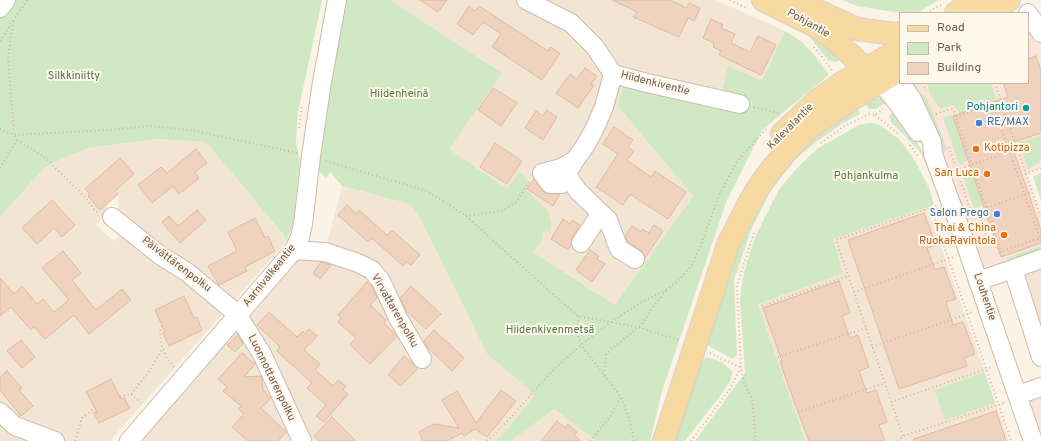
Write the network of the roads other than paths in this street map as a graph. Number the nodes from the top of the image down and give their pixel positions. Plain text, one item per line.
1 (6, 0) edge
2 (338, 0) edge
3 (526, 0) edge
4 (763, 0) edge
5 (794, 0) edge
6 (977, 0) edge
7 (1009, 0) edge
8 (1020, 0) edge
9 (0, 8) edge
10 (950, 8) edge
11 (991, 12) edge
12 (1027, 12) edge
13 (857, 29) junction
14 (899, 33) edge
15 (891, 71) edge
16 (614, 74) junction
17 (740, 104) road end
18 (570, 167) junction
19 (542, 173) road end
20 (604, 216) junction
21 (112, 217) dead end
22 (587, 245) dead end
23 (294, 250) junction
24 (635, 259) dead end
25 (1041, 260) edge
26 (1008, 262) junction
27 (978, 281) junction
28 (237, 316) junction
29 (1041, 357) edge
30 (422, 359) dead end
31 (1041, 387) edge
32 (1011, 399) junction
33 (0, 412) edge
34 (132, 440) edge
35 (55, 441) edge
36 (302, 441) edge
37 (664, 441) edge
38 (1033, 441) edge

1 - 9 street
2 - 23 street, Aarnivalkeantie
3 - 16 street, Hiidenkiventie
4 - 15 main road, Pohjantie
5 - 13 main road, Pohjantie
6 - 10 main road
7 - 11 main road
8 - 12 street
13 - 14 main road, Pohjantie
13 - 15 main road, Pohjantie
15 - 27 street, Louhentie
15 - 37 main road, Kalevalantie
16 - 17 street, Hiidenkiventie
16 - 18 street
18 - 19 street
18 - 20 street
20 - 22 street
20 - 24 street
21 - 28 street, Päivättärenpolku
23 - 28 street, Aarnivalkeantie
23 - 30 street, Virvattarenpolku
25 - 26 street
26 - 27 street
26 - 29 street
27 - 32 street, Louhentie
28 - 34 street, Aarnivalkeantie
28 - 36 street, Luonnottarenpolku
31 - 32 street
32 - 38 street, Louhentie
33 - 35 street

